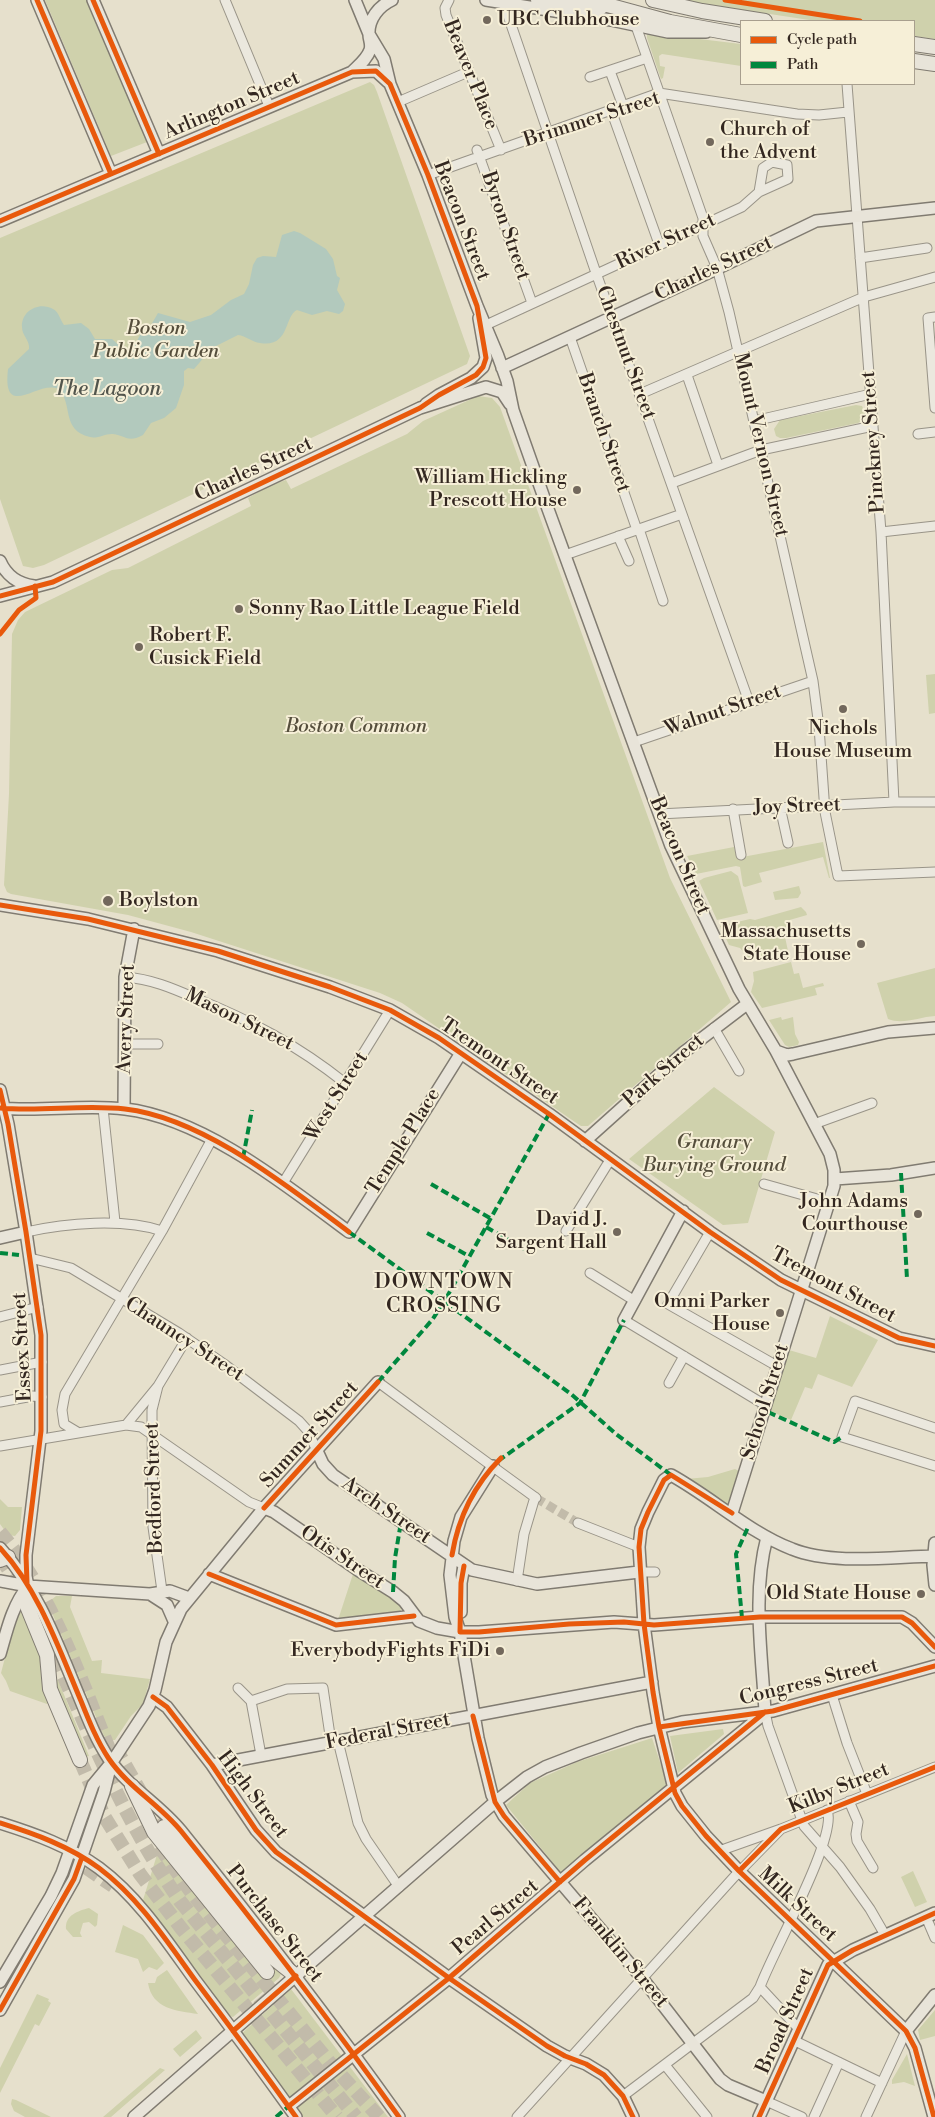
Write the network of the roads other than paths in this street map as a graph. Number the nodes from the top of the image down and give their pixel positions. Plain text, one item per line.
1 (37, 0) edge
2 (93, 0) edge
3 (225, 0) edge
4 (355, 0) edge
5 (392, 0) edge
6 (449, 0) edge
7 (486, 0) edge
8 (538, 0) edge
9 (589, 0) edge
10 (653, 0) edge
11 (504, 4) junction
12 (629, 11) junction
13 (759, 20) edge
14 (636, 26) junction
15 (716, 31) junction
16 (369, 34) junction
17 (740, 35) edge
18 (915, 44) edge
19 (935, 48) edge
20 (646, 58) junction
21 (915, 61) edge
22 (935, 64) edge
23 (610, 70) junction
24 (352, 72) junction
25 (468, 72) junction
26 (590, 77) dead end
27 (390, 84) junction
28 (847, 85) edge
29 (658, 93) junction
30 (398, 102) junction
31 (270, 106) junction
32 (623, 106) junction
33 (611, 110) junction
34 (848, 112) junction
35 (548, 133) junction
36 (500, 150) junction
37 (159, 154) junction
38 (478, 154) junction
39 (111, 174) junction
40 (428, 176) junction
41 (759, 192) junction
42 (935, 208) edge
43 (856, 216) junction
44 (0, 221) edge
45 (703, 225) junction
46 (659, 244) junction
47 (927, 248) dead end
48 (860, 258) junction
49 (718, 268) junction
50 (597, 274) junction
51 (935, 277) edge
52 (864, 297) junction
53 (532, 303) junction
54 (477, 306) junction
55 (613, 317) junction
56 (935, 317) edge
57 (486, 325) junction
58 (570, 337) junction
59 (738, 352) junction
60 (502, 368) junction
61 (479, 372) joint
62 (688, 378) dead end
63 (486, 386) joint
64 (640, 394) junction
65 (870, 394) junction
66 (420, 408) junction
67 (935, 408) edge
68 (513, 410) junction
69 (754, 421) junction
70 (874, 426) junction
71 (935, 432) edge
72 (918, 434) dead end
73 (761, 450) junction
74 (717, 462) dead end
75 (672, 483) junction
76 (682, 514) junction
77 (935, 526) edge
78 (638, 529) junction
79 (881, 532) junction
80 (618, 536) junction
81 (566, 555) junction
82 (0, 561) edge
83 (629, 561) dead end
84 (35, 586) junction
85 (0, 596) edge
86 (664, 601) dead end
87 (813, 680) junction
88 (749, 702) junction
89 (634, 742) junction
90 (894, 802) junction
91 (935, 802) edge
92 (825, 806) junction
93 (780, 807) junction
94 (733, 809) junction
95 (659, 814) junction
96 (788, 843) dead end
97 (741, 855) dead end
98 (935, 872) edge
99 (0, 905) edge
100 (134, 930) junction
101 (125, 977) junction
102 (747, 1004) junction
103 (390, 1010) junction
104 (714, 1028) junction
105 (935, 1028) edge
106 (125, 1044) junction
107 (158, 1044) dead end
108 (776, 1051) junction
109 (461, 1053) junction
110 (739, 1071) dead end
111 (345, 1083) junction
112 (0, 1090) edge
113 (872, 1103) dead end
114 (2, 1108) edge
115 (103, 1108) junction
116 (124, 1108) junction
117 (814, 1124) junction
118 (212, 1139) junction
119 (585, 1141) junction
120 (610, 1160) junction
121 (935, 1168) edge
122 (835, 1179) junction
123 (283, 1183) junction
124 (764, 1184) dead end
125 (828, 1202) junction
126 (683, 1211) junction
127 (115, 1222) junction
128 (566, 1230) dead end
129 (162, 1231) junction
130 (26, 1232) junction
131 (710, 1232) junction
132 (0, 1238) edge
133 (30, 1258) junction
134 (590, 1272) dead end
135 (801, 1290) junction
136 (121, 1299) junction
137 (635, 1301) junction
138 (38, 1307) junction
139 (0, 1317) edge
140 (624, 1320) joint
141 (187, 1338) junction
142 (935, 1346) edge
143 (684, 1356) junction
144 (42, 1362) junction
145 (777, 1366) junction
146 (0, 1370) edge
147 (378, 1382) joint
148 (669, 1383) dead end
149 (158, 1386) junction
150 (42, 1397) junction
151 (0, 1402) edge
152 (765, 1405) junction
153 (126, 1425) junction
154 (935, 1428) edge
155 (80, 1433) junction
156 (152, 1433) junction
157 (40, 1439) junction
158 (0, 1446) edge
159 (317, 1451) junction
160 (493, 1466) junction
161 (935, 1466) edge
162 (264, 1508) junction
163 (732, 1514) junction
164 (578, 1523) tunnel mouth
165 (28, 1533) junction
166 (767, 1537) junction
167 (935, 1543) edge
168 (639, 1547) junction
169 (3, 1555) edge
170 (452, 1555) junction
171 (933, 1556) junction
172 (464, 1566) junction
173 (639, 1572) junction
174 (655, 1572) dead end
175 (209, 1574) junction
176 (517, 1580) junction
177 (0, 1581) edge
178 (28, 1586) junction
179 (935, 1586) edge
180 (162, 1591) junction
181 (150, 1594) junction
182 (189, 1598) junction
183 (414, 1616) junction
184 (760, 1617) junction
185 (174, 1621) junction
186 (644, 1624) junction
187 (460, 1632) junction
188 (935, 1647) edge
189 (0, 1654) edge
190 (935, 1666) edge
191 (652, 1682) junction
192 (238, 1688) dead end
193 (832, 1695) junction
194 (153, 1697) junction
195 (251, 1700) junction
196 (766, 1712) junction
197 (473, 1716) junction
198 (659, 1727) junction
199 (334, 1742) junction
200 (261, 1755) junction
201 (80, 1760) tunnel mouth
202 (112, 1762) junction
203 (212, 1765) junction
204 (935, 1767) edge
205 (132, 1786) junction
206 (673, 1786) junction
207 (867, 1794) junction
208 (849, 1801) junction
209 (495, 1802) junction
210 (827, 1810) junction
211 (802, 1820) junction
212 (0, 1823) edge
213 (164, 1827) tunnel mouth
214 (781, 1829) junction
215 (822, 1847) junction
216 (70, 1850) junction
217 (719, 1851) junction
218 (82, 1856) junction
219 (873, 1868) dead end
220 (739, 1871) junction
221 (560, 1882) junction
222 (399, 1887) junction
223 (930, 1915) edge
224 (364, 1916) junction
225 (790, 1919) junction
226 (885, 1935) junction
227 (935, 1938) edge
228 (833, 1961) junction
229 (267, 1972) dead end
230 (296, 1976) junction
231 (449, 1978) junction
232 (642, 1978) junction
233 (0, 1982) edge
234 (760, 1987) junction
235 (935, 1995) edge
236 (0, 2010) edge
237 (798, 2028) junction
238 (233, 2031) junction
239 (906, 2032) junction
240 (793, 2040) junction
241 (694, 2043) junction
242 (354, 2054) junction
243 (570, 2058) junction
244 (839, 2062) junction
245 (665, 2065) junction
246 (882, 2083) junction
247 (623, 2096) junction
248 (766, 2101) junction
249 (289, 2106) junction
250 (134, 2117) edge
251 (296, 2117) edge
252 (399, 2117) edge
253 (517, 2117) edge
254 (633, 2117) edge
255 (706, 2117) edge
256 (759, 2117) edge
257 (802, 2117) edge
258 (814, 2117) edge
259 (866, 2117) edge
260 (934, 2117) edge

1 - 39 main road
2 - 37 main road
3 - 31 street
4 - 16 main road, Beacon Street
5 - 16 main road, Arlington Street
6 - 25 street, Beaver Place
7 - 11 main road
8 - 12 highway
9 - 12 highway
10 - 13 highway
11 - 14 main road
11 - 35 street, Chestnut Street
12 - 15 highway
14 - 15 main road
14 - 20 street, Mount Vernon Street
15 - 17 highway
16 - 24 main road, Arlington Street
16 - 27 main road, Beacon Street
18 - 19 highway
20 - 23 street
20 - 29 street, Mount Vernon Street
21 - 22 highway
23 - 26 street
23 - 32 street
24 - 27 main road, Arlington Street
24 - 31 main road, Arlington Street
25 - 30 street
25 - 36 street, Beaver Place
27 - 30 main road, Beacon Street
28 - 34 street, Pinckney Street
29 - 32 street, Brimmer Street
29 - 34 street, Brimmer Street
29 - 45 street, Mount Vernon Street
30 - 40 main road, Beacon Street
31 - 37 main road, Arlington Street
32 - 33 street, Brimmer Street
33 - 35 street, Brimmer Street
33 - 46 street
34 - 43 street, Pinckney Street
35 - 36 street, Brimmer Street
35 - 50 street, Chestnut Street
36 - 38 street, Brimmer Street
37 - 39 main road, Arlington Street
38 - 40 street, Brimmer Street
38 - 53 street, Byron Street
39 - 44 main road, Arlington Street
40 - 54 main road, Beacon Street
41 - 41 street, River Street
41 - 45 street, River Street
42 - 43 main road, Charles Street
43 - 48 street, Pinckney Street
43 - 49 main road, Charles Street
45 - 46 street, River Street
45 - 49 street, Mount Vernon Street
46 - 50 street, River Street
47 - 48 street
48 - 52 street, Pinckney Street
49 - 55 main road, Charles Street
49 - 59 street, Mount Vernon Street
50 - 53 street, River Street
50 - 55 street, Chestnut Street
51 - 52 street
52 - 59 street
52 - 65 street, Pinckney Street
53 - 57 street, River Street
54 - 57 main road, Beacon Street
54 - 61 main road, Beacon Street
55 - 58 main road, Charles Street
55 - 64 street, Chestnut Street
56 - 67 street
57 - 60 main road, Beacon Street
58 - 60 main road, Charles Street
58 - 78 street, Branch Street
59 - 64 street
59 - 69 street, Mount Vernon Street
60 - 68 main road, Beacon Street
61 - 66 main road, Charles Street
62 - 74 street
63 - 66 main road, Charles Street
63 - 68 main road, Beacon Street
64 - 75 street, Chestnut Street
65 - 69 street
65 - 70 street, Pinckney Street
66 - 84 main road, Charles Street
68 - 81 main road, Beacon Street
69 - 73 street, Mount Vernon Street
70 - 73 street
70 - 79 street, Pinckney Street
71 - 72 street
73 - 75 street
73 - 87 street, Mount Vernon Street
75 - 76 street, Chestnut Street
76 - 78 street
76 - 88 street, Chestnut Street
77 - 79 street
78 - 80 street
78 - 86 street, Branch Street
79 - 90 street, Pinckney Street
80 - 81 street
80 - 83 street
81 - 89 main road, Beacon Street
82 - 84 main road
84 - 85 main road, Charles Street
87 - 88 street, Walnut Street
87 - 92 street, Mount Vernon Street
88 - 89 street, Walnut Street
89 - 95 main road, Beacon Street
90 - 91 street, Joy Street
90 - 92 street, Joy Street
92 - 93 street, Joy Street
92 - 98 street, Mount Vernon Street
93 - 94 street, Joy Street
93 - 96 street
94 - 95 street, Joy Street
94 - 97 street
95 - 102 main road, Beacon Street
99 - 100 main road, Tremont Street
100 - 101 main road, Avery Street
100 - 103 main road, Tremont Street
101 - 106 main road, Avery Street
101 - 111 street, Mason Street
102 - 104 main road, Park Street
102 - 108 main road, Beacon Street
103 - 109 main road, Tremont Street
103 - 111 street, West Street
104 - 110 street
104 - 119 main road, Park Street
105 - 108 main road
106 - 107 street
106 - 116 main road, Avery Street
108 - 117 main road, Beacon Street
109 - 119 main road, Tremont Street
109 - 123 main road, Temple Place
111 - 123 street, West Street
112 - 114 main road, Essex Street
113 - 117 street
114 - 115 main road
114 - 130 main road, Essex Street
115 - 116 main road
115 - 127 street
116 - 118 main road
117 - 122 main road, Beacon Street
118 - 123 main road
118 - 129 street
119 - 120 main road, Tremont Street
120 - 126 main road, Tremont Street
120 - 128 street
121 - 122 main road
122 - 125 main road, Beacon Street
124 - 125 street
125 - 135 main road, Beacon Street
126 - 131 main road, Tremont Street
126 - 137 main road
127 - 129 street
127 - 130 street
129 - 136 street
130 - 132 main road
130 - 133 main road, Essex Street
131 - 135 main road, Tremont Street
131 - 145 street
133 - 136 street, Chauncy Street
133 - 138 main road, Essex Street
134 - 137 street
135 - 142 main road, Tremont Street
135 - 145 main road, School Street
136 - 141 street, Chauncy Street
136 - 155 street
137 - 140 main road
138 - 139 street
138 - 144 main road, Essex Street
140 - 143 street
141 - 149 street, Bedford Street
141 - 159 street, Chauncy Street
143 - 148 street
143 - 152 street
144 - 146 street
144 - 150 main road, Essex Street
145 - 152 main road, School Street
147 - 159 main road, Summer Street
147 - 160 street
149 - 153 street, Bedford Street
149 - 156 street, Bedford Street
150 - 151 street
150 - 157 main road, Essex Street
152 - 163 main road, School Street
153 - 155 street
153 - 156 street
154 - 161 street
155 - 157 street
156 - 162 street
156 - 180 street, Bedford Street
157 - 158 street
157 - 165 main road, Essex Street
159 - 162 main road, Summer Street
159 - 170 main road, Arch Street
160 - 170 main road, Franklin Street
160 - 176 street
162 - 175 main road, Summer Street
162 - 183 main road, Otis Street
163 - 166 main road
163 - 168 main road, Milk Street
164 - 168 street
165 - 169 main road
165 - 178 main road, Essex Street
166 - 171 main road
166 - 184 main road
167 - 171 main road
168 - 173 main road, Milk Street
169 - 178 main road
170 - 172 main road, Arch Street
170 - 187 main road, Franklin Street
171 - 179 main road
172 - 176 main road, Arch Street
172 - 187 main road, Franklin Street
173 - 174 street
173 - 176 main road, Arch Street
173 - 186 main road, Milk Street
175 - 182 main road, Summer Street
175 - 183 main road
177 - 178 main road
178 - 181 main road
178 - 189 main road
178 - 201 highway
178 - 202 main road, Purchase Street
180 - 181 main road
180 - 182 main road
181 - 185 main road
182 - 185 main road, Summer Street
183 - 187 main road
184 - 186 main road
184 - 188 main road
184 - 196 main road
185 - 194 main road, Summer Street
186 - 187 main road
186 - 191 main road, Milk Street
187 - 197 main road, Franklin Street
190 - 193 main road, Congress Street
191 - 197 main road, Federal Street
191 - 198 main road, Milk Street
192 - 195 street
193 - 196 main road, Congress Street
193 - 207 street
194 - 202 main road, Summer Street
194 - 203 main road, High Street
195 - 199 street
195 - 200 street
196 - 198 main road, Congress Street
196 - 206 main road, Pearl Street
196 - 211 street
197 - 199 main road, Federal Street
197 - 209 main road, Franklin Street
198 - 206 main road, Milk Street
198 - 209 main road, Congress Street
199 - 200 main road, Federal Street
199 - 222 street
200 - 203 main road, Federal Street
202 - 205 main road, Purchase Street
202 - 216 main road, Summer Street
202 - 218 main road, Summer Street
203 - 224 main road, High Street
204 - 207 street, Kilby Street
205 - 229 highway
205 - 230 main road, Purchase Street
206 - 217 main road, Milk Street
206 - 221 main road, Pearl Street
207 - 208 street, Kilby Street
208 - 210 street, Kilby Street
208 - 219 street
209 - 221 main road, Franklin Street
209 - 222 main road, Congress Street
210 - 211 street, Kilby Street
210 - 215 street
211 - 214 street, Kilby Street
211 - 215 street
212 - 216 main road
213 - 230 highway
214 - 217 street, Kilby Street
214 - 220 street, Kilby Street
215 - 225 street
215 - 226 street
216 - 218 main road
216 - 233 main road, Summer Street
217 - 220 main road, Milk Street
218 - 236 main road, Summer Street
218 - 238 main road
220 - 225 main road, Milk Street
220 - 232 street, Kilby Street
221 - 231 main road, Pearl Street
221 - 232 main road, Franklin Street
222 - 224 main road, Congress Street
223 - 226 main road, Broad Street
223 - 227 street
224 - 230 main road, Congress Street
224 - 231 main road, High Street
225 - 228 main road, Milk Street
225 - 234 street
226 - 228 main road, Broad Street
228 - 237 main road, Broad Street
228 - 239 main road, Milk Street
230 - 238 main road, Congress Street
230 - 242 main road, Purchase Street
231 - 242 main road, Pearl Street
231 - 243 main road, High Street
232 - 241 main road, Franklin Street
232 - 243 street, Kilby Street
234 - 237 street
234 - 241 street
235 - 239 main road
237 - 240 main road, Broad Street
238 - 249 main road
238 - 250 main road, Congress Street
239 - 246 street
239 - 260 main road, Milk Street
240 - 244 street
240 - 248 main road, Broad Street
241 - 245 street
241 - 248 main road, Franklin Street
242 - 249 main road, Pearl Street
242 - 252 main road, Purchase Street
243 - 247 main road, High Street
243 - 253 street, Kilby Street
244 - 246 street
244 - 258 street
245 - 247 street
245 - 255 street
246 - 259 street
247 - 254 main road, High Street
248 - 256 main road, Broad Street
248 - 257 street, Franklin Street
249 - 251 main road

